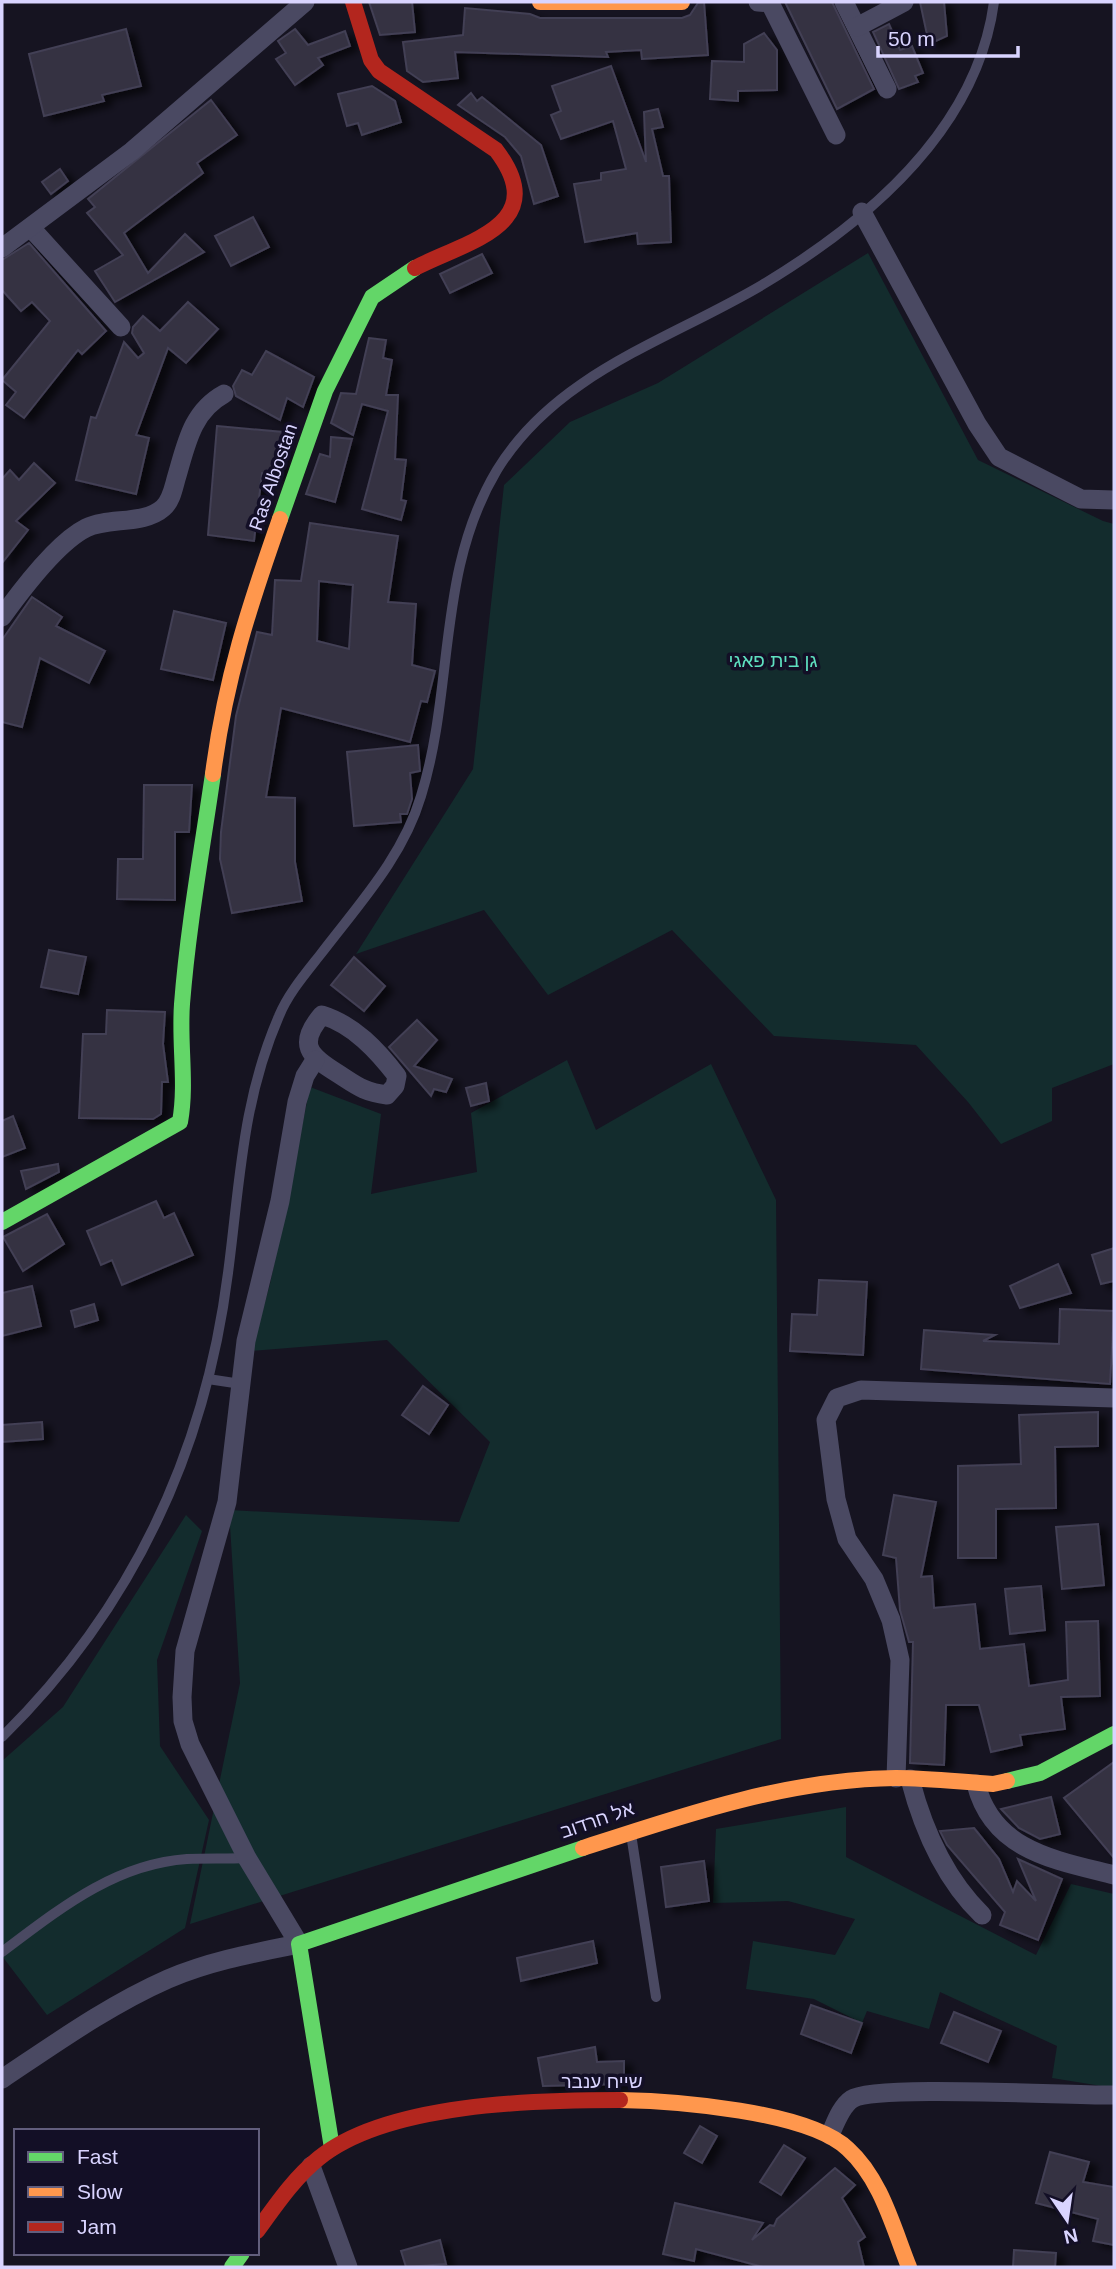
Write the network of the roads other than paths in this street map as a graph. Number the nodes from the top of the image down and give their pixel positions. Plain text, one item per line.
1 (305, 2) edge
2 (353, 2) edge
3 (540, 2) edge
4 (682, 2) edge
5 (766, 2) edge
6 (844, 2) edge
7 (904, 2) edge
8 (994, 2) edge
9 (857, 27) junction
10 (887, 89) dead end
11 (836, 135) dead end
12 (862, 212) junction
13 (31, 228) junction
14 (2, 248) edge
15 (121, 327) dead end
16 (224, 394) dead end
17 (1114, 500) edge
18 (2, 617) edge
19 (315, 1060) junction
20 (2, 1222) edge
21 (208, 1378) junction
22 (241, 1384) junction
23 (1114, 1398) edge
24 (1114, 1734) edge
25 (2, 1737) edge
26 (903, 1778) junction
27 (976, 1784) junction
28 (631, 1830) junction
29 (247, 1858) junction
30 (1114, 1875) edge
31 (982, 1915) dead end
32 (299, 1944) junction
33 (2, 1952) edge
34 (656, 1997) dead end
35 (2, 2079) edge
36 (1114, 2095) edge
37 (830, 2135) junction
38 (332, 2148) junction
39 (311, 2166) junction
40 (259, 2228) edge
41 (348, 2267) edge
42 (909, 2267) edge

1 - 13 street
2 - 20 street, Ras Albostan
3 - 4 street
5 - 11 street
6 - 9 street
7 - 9 street
8 - 12 lane
9 - 10 street
12 - 17 street
12 - 21 lane
13 - 14 street
13 - 15 street
16 - 18 street
19 - 19 street
19 - 22 street
21 - 22 lane
21 - 25 lane
22 - 29 street
23 - 26 street
24 - 27 street, אל חרדוב
26 - 27 street, אל חרדוב
26 - 28 street, אל חרדוב
26 - 31 street
27 - 30 street
28 - 32 street, אל חרדוב
28 - 34 lane
29 - 32 street
29 - 33 lane
32 - 35 street
32 - 38 street
36 - 37 street
37 - 38 street, שייח ענבר
37 - 42 street, שייח ענבר
38 - 39 street, שייח ענבר
39 - 40 street, שייח ענבר
39 - 41 street

